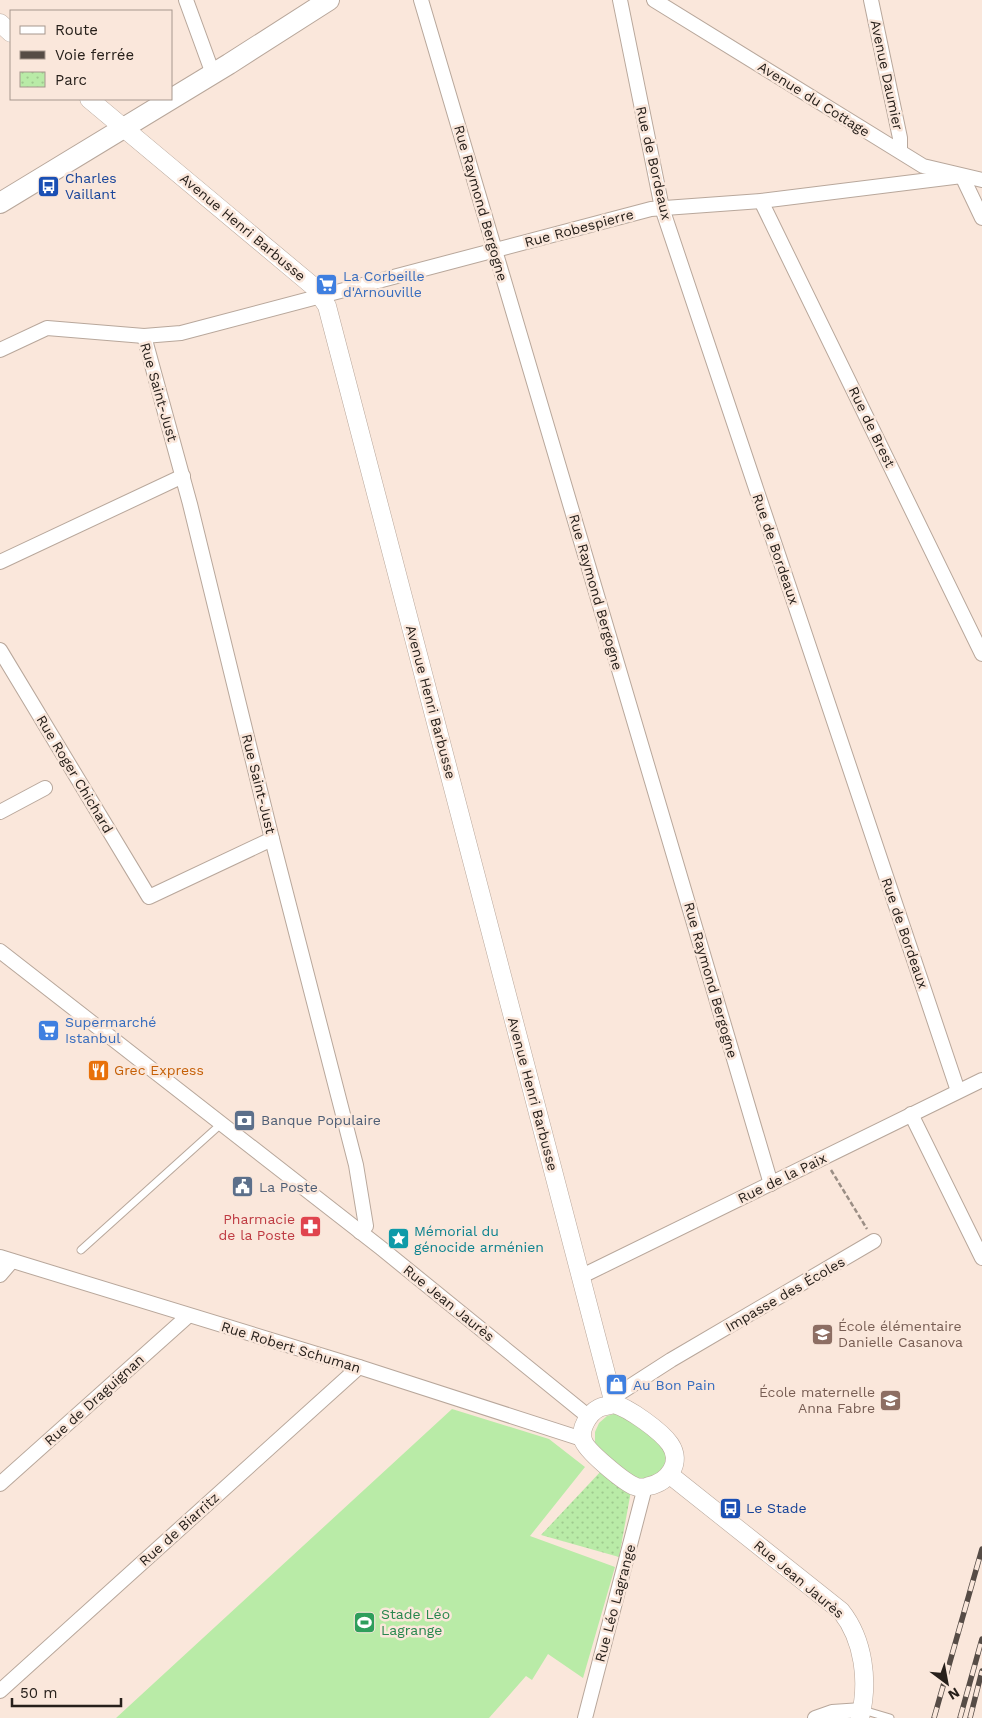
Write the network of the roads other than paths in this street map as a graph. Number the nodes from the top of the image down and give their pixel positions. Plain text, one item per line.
1 (186, 0) edge
2 (329, 0) edge
3 (421, 0) edge
4 (620, 0) edge
5 (654, 0) edge
6 (871, 0) edge
7 (0, 23) edge
8 (10, 32) edge
9 (213, 74) junction
10 (172, 99) edge
11 (90, 100) edge
12 (171, 100) edge
13 (126, 128) junction
14 (900, 151) junction
15 (962, 176) junction
16 (982, 180) edge
17 (761, 201) junction
18 (0, 203) edge
19 (662, 208) junction
20 (982, 218) edge
21 (495, 251) junction
22 (319, 296) junction
23 (144, 336) junction
24 (0, 350) edge
25 (183, 476) junction
26 (0, 562) edge
27 (0, 650) edge
28 (982, 654) edge
29 (45, 788) dead end
30 (0, 812) edge
31 (272, 839) junction
32 (0, 951) edge
33 (6, 963) edge
34 (982, 1080) edge
35 (958, 1091) junction
36 (911, 1114) junction
37 (221, 1124) junction
38 (771, 1184) junction
39 (360, 1232) junction
40 (874, 1242) road end
41 (81, 1250) dead end
42 (982, 1258) edge
43 (6, 1259) edge
44 (0, 1275) edge
45 (582, 1276) junction
46 (188, 1316) junction
47 (359, 1367) junction
48 (613, 1401) junction
49 (590, 1417) junction
50 (582, 1439) junction
51 (670, 1475) junction
52 (0, 1484) edge
53 (645, 1488) junction
54 (0, 1691) edge
55 (861, 1714) edge
56 (585, 1718) edge
57 (815, 1718) edge
58 (890, 1718) edge

1 - 9 street
2 - 9 main road
3 - 21 street, Rue Raymond Bergogne
4 - 19 street, Rue de Bordeaux
5 - 14 street, Avenue du Cottage
6 - 14 street, Avenue Daumier
7 - 8 street
9 - 10 main road
11 - 13 street, Avenue Henri Barbusse
12 - 13 main road
13 - 18 main road
13 - 22 street, Avenue Henri Barbusse
14 - 15 street, Avenue du Cottage
15 - 16 street, Avenue du Cottage
15 - 17 street, Rue Robespierre
15 - 20 street
17 - 19 street, Rue Robespierre
17 - 28 street, Rue de Brest
19 - 21 street, Rue Robespierre
19 - 35 street, Rue de Bordeaux
21 - 22 street, Rue Robespierre
21 - 38 street, Rue Raymond Bergogne
22 - 23 street, Rue Robespierre
22 - 45 street, Avenue Henri Barbusse
23 - 24 street, Rue Robespierre
23 - 25 street, Rue Saint-Just
25 - 26 street
25 - 31 street, Rue Saint-Just
27 - 31 street, Rue Roger Chichard
29 - 30 street
31 - 39 street, Rue Saint-Just
32 - 33 street, Rue Jean Jaurès
33 - 37 street, Rue Jean Jaurès
34 - 35 street, Rue de la Paix
35 - 36 street, Rue de la Paix
36 - 38 street, Rue de la Paix
36 - 42 street
37 - 39 street, Rue Jean Jaurès
37 - 41 lane
38 - 45 street, Rue de la Paix
39 - 49 street, Rue Jean Jaurès
40 - 48 street, Impasse des Écoles
43 - 44 street
43 - 46 street, Rue Robert Schuman
45 - 48 street, Avenue Henri Barbusse
46 - 47 street, Rue Robert Schuman
46 - 52 street, Rue de Draguignan
47 - 50 street, Rue Robert Schuman
47 - 54 street, Rue de Biarritz
48 - 49 street
48 - 51 street
49 - 50 street
50 - 53 street
51 - 53 street
51 - 55 street, Rue Jean Jaurès
53 - 56 street, Rue Léo Lagrange
55 - 57 street
55 - 58 lane

